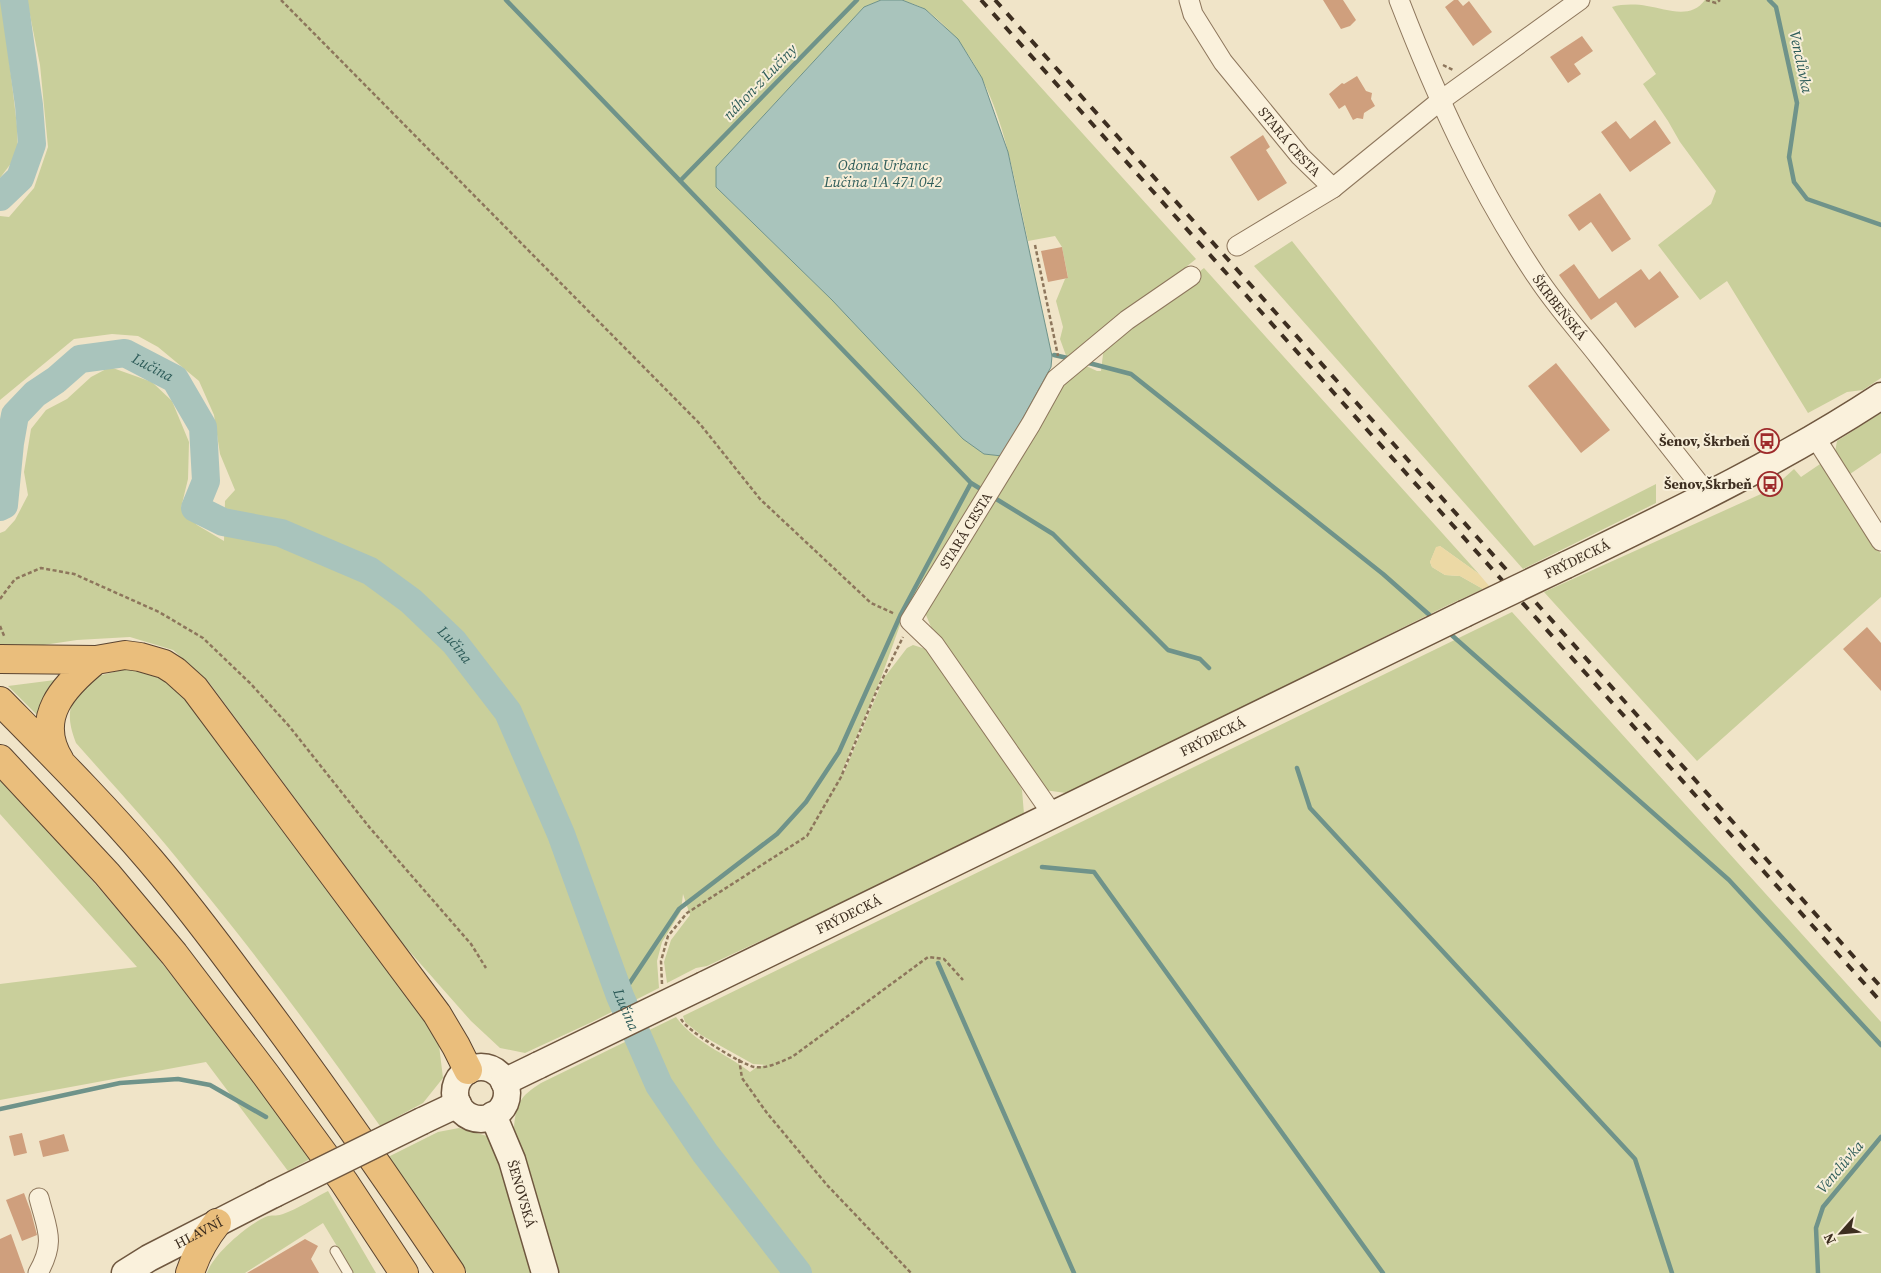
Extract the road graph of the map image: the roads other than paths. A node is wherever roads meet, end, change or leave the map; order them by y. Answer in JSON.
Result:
{"nodes":[{"id":1,"x":1189,"y":0,"type":"edge"},
{"id":2,"x":1399,"y":0,"type":"edge"},
{"id":3,"x":1580,"y":0,"type":"edge"},
{"id":4,"x":1440,"y":101,"type":"junction"},
{"id":5,"x":1333,"y":188,"type":"junction"},
{"id":6,"x":1237,"y":246,"type":"dead end"},
{"id":7,"x":1190,"y":276,"type":"dead end"},
{"id":8,"x":1881,"y":396,"type":"edge"},
{"id":9,"x":1815,"y":437,"type":"junction"},
{"id":10,"x":1708,"y":495,"type":"junction"},
{"id":11,"x":1881,"y":541,"type":"edge"},
{"id":12,"x":0,"y":659,"type":"edge"},
{"id":13,"x":96,"y":660,"type":"junction"},
{"id":14,"x":0,"y":700,"type":"edge"},
{"id":15,"x":0,"y":760,"type":"edge"},
{"id":16,"x":90,"y":793,"type":"junction"},
{"id":17,"x":1053,"y":815,"type":"junction"},
{"id":18,"x":468,"y":1070,"type":"junction"},
{"id":19,"x":504,"y":1082,"type":"junction"},
{"id":20,"x":458,"y":1104,"type":"junction"},
{"id":21,"x":492,"y":1116,"type":"junction"},
{"id":22,"x":39,"y":1198,"type":"dead end"},
{"id":23,"x":217,"y":1223,"type":"junction"},
{"id":24,"x":335,"y":1251,"type":"dead end"},
{"id":25,"x":38,"y":1273,"type":"edge"},
{"id":26,"x":125,"y":1273,"type":"edge"},
{"id":27,"x":190,"y":1273,"type":"edge"},
{"id":28,"x":348,"y":1273,"type":"edge"},
{"id":29,"x":404,"y":1273,"type":"edge"},
{"id":30,"x":451,"y":1273,"type":"edge"},
{"id":31,"x":545,"y":1273,"type":"edge"}],
"edges":[{"from":1,"to":5,"type":"street","name":"STARÁ CESTA"},
{"from":2,"to":4,"type":"street","name":"ŠKRBEŇSKÁ"},
{"from":3,"to":4,"type":"street"},
{"from":4,"to":5,"type":"street"},
{"from":4,"to":10,"type":"street","name":"ŠKRBEŇSKÁ"},
{"from":5,"to":6,"type":"street","name":"STARÁ CESTA"},
{"from":7,"to":17,"type":"street","name":"STARÁ CESTA"},
{"from":8,"to":9,"type":"main road","name":"FRÝDECKÁ"},
{"from":9,"to":10,"type":"main road","name":"FRÝDECKÁ"},
{"from":9,"to":11,"type":"street"},
{"from":10,"to":17,"type":"main road","name":"FRÝDECKÁ","bridge":true},
{"from":12,"to":13,"type":"highway"},
{"from":13,"to":16,"type":"highway"},
{"from":13,"to":18,"type":"highway"},
{"from":14,"to":16,"type":"highway"},
{"from":15,"to":29,"type":"highway"},
{"from":16,"to":30,"type":"highway"},
{"from":17,"to":19,"type":"main road","name":"FRÝDECKÁ","bridge":true},
{"from":18,"to":19,"type":"main road"},
{"from":18,"to":20,"type":"main road"},
{"from":19,"to":21,"type":"main road"},
{"from":20,"to":21,"type":"main road"},
{"from":20,"to":23,"type":"main road","name":"HLAVNÍ","bridge":true},
{"from":21,"to":31,"type":"main road","name":"ŠENOVSKÁ"},
{"from":22,"to":25,"type":"street"},
{"from":23,"to":26,"type":"main road","name":"HLAVNÍ"},
{"from":23,"to":27,"type":"highway"},
{"from":24,"to":28,"type":"lane"}]}
